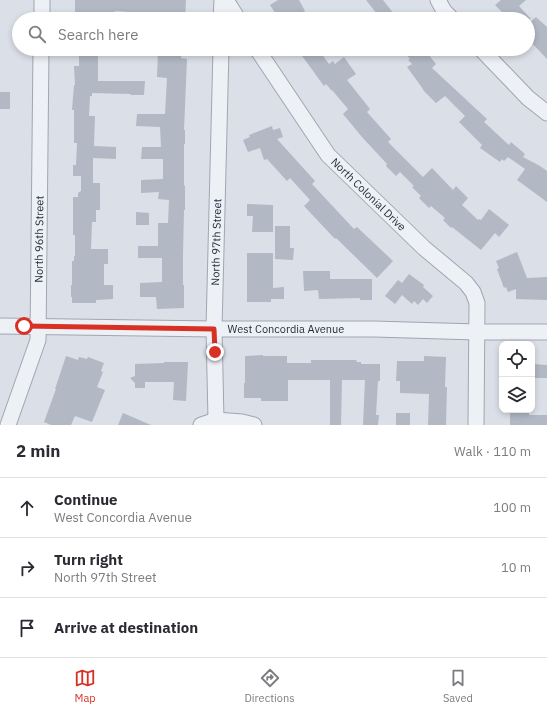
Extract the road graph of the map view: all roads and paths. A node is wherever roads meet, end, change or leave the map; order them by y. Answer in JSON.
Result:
{"nodes":[{"id":1,"x":42,"y":0,"type":"edge"},
{"id":2,"x":222,"y":0,"type":"edge"},
{"id":3,"x":226,"y":0,"type":"edge"},
{"id":4,"x":438,"y":0,"type":"edge"},
{"id":5,"x":42,"y":12,"type":"edge"},
{"id":6,"x":221,"y":12,"type":"edge"},
{"id":7,"x":234,"y":12,"type":"edge"},
{"id":8,"x":445,"y":12,"type":"edge"},
{"id":9,"x":41,"y":56,"type":"edge"},
{"id":10,"x":221,"y":56,"type":"edge"},
{"id":11,"x":262,"y":56,"type":"edge"},
{"id":12,"x":488,"y":56,"type":"edge"},
{"id":13,"x":547,"y":113,"type":"edge"},
{"id":14,"x":0,"y":326,"type":"edge"},
{"id":15,"x":38,"y":327,"type":"junction"},
{"id":16,"x":214,"y":329,"type":"junction"},
{"id":17,"x":477,"y":332,"type":"junction"},
{"id":18,"x":547,"y":332,"type":"edge"},
{"id":19,"x":216,"y":420,"type":"junction"},
{"id":20,"x":8,"y":425,"type":"edge"},
{"id":21,"x":201,"y":425,"type":"edge"},
{"id":22,"x":254,"y":425,"type":"edge"},
{"id":23,"x":476,"y":425,"type":"edge"}],
"edges":[{"from":1,"to":5,"type":"street"},
{"from":2,"to":6,"type":"street"},
{"from":3,"to":7,"type":"street"},
{"from":4,"to":8,"type":"street"},
{"from":9,"to":15,"type":"street","name":"North 96th Street"},
{"from":10,"to":16,"type":"street","name":"North 97th Street"},
{"from":11,"to":17,"type":"street","name":"North Colonial Drive"},
{"from":12,"to":13,"type":"street"},
{"from":14,"to":15,"type":"street","name":"West Concordia Avenue"},
{"from":15,"to":16,"type":"street","name":"West Concordia Avenue"},
{"from":15,"to":20,"type":"street","name":"North 96th Street"},
{"from":16,"to":17,"type":"street","name":"West Concordia Avenue"},
{"from":16,"to":19,"type":"street","name":"North 97th Street"},
{"from":17,"to":18,"type":"street","name":"West Concordia Avenue"},
{"from":17,"to":23,"type":"street","name":"North Colonial Drive"},
{"from":19,"to":21,"type":"street"},
{"from":19,"to":22,"type":"street"}]}
